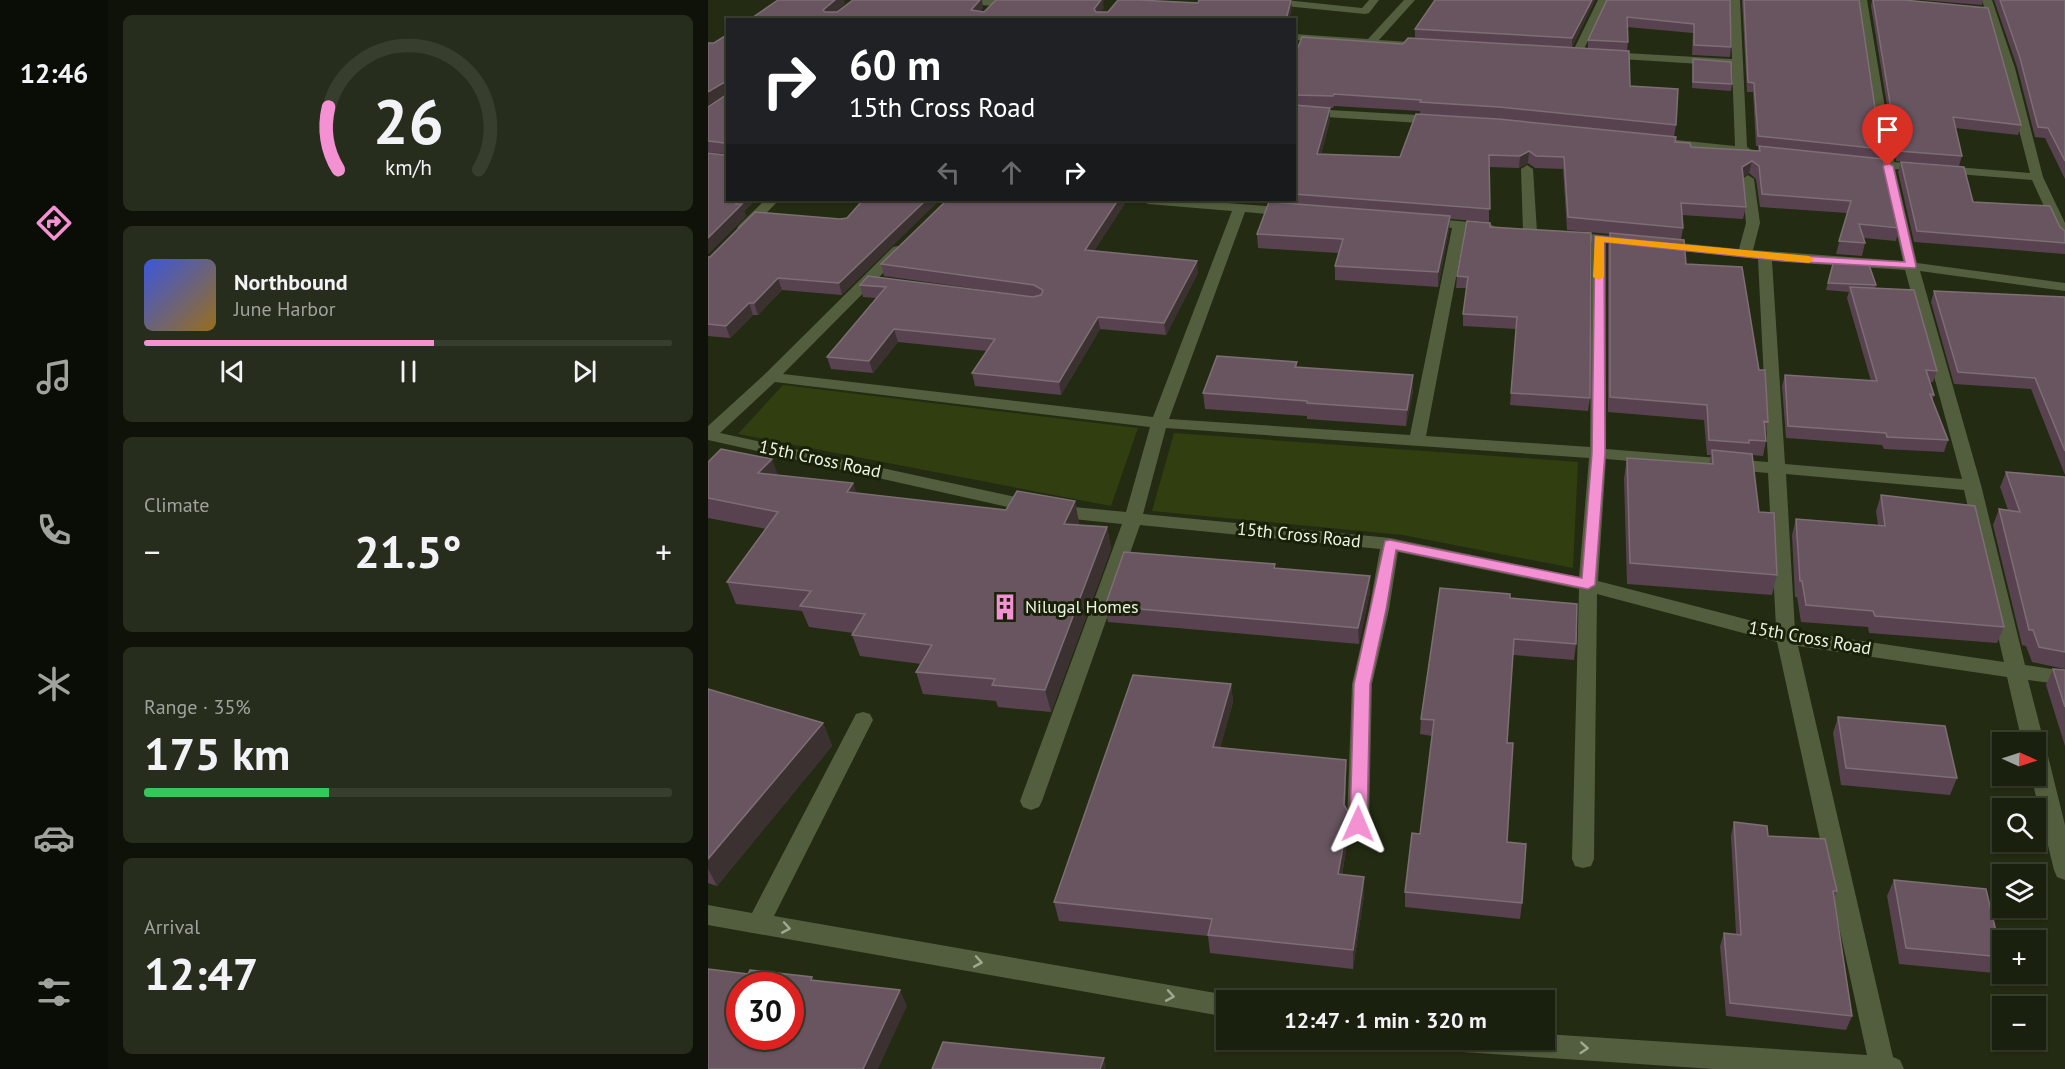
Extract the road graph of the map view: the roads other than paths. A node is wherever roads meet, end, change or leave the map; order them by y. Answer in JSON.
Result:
{"nodes":[{"id":1,"x":949,"y":0,"type":"edge"},
{"id":2,"x":1255,"y":0,"type":"edge"},
{"id":3,"x":1410,"y":0,"type":"edge"},
{"id":4,"x":1603,"y":0,"type":"edge"},
{"id":5,"x":1735,"y":0,"type":"edge"},
{"id":6,"x":1863,"y":0,"type":"edge"},
{"id":7,"x":1987,"y":0,"type":"edge"},
{"id":8,"x":1875,"y":1,"type":"edge"},
{"id":9,"x":998,"y":2,"type":"edge"},
{"id":10,"x":1383,"y":6,"type":"edge"},
{"id":11,"x":988,"y":11,"type":"edge"},
{"id":12,"x":1296,"y":37,"type":"edge"},
{"id":13,"x":1371,"y":42,"type":"junction"},
{"id":14,"x":1441,"y":47,"type":"edge"},
{"id":15,"x":1736,"y":63,"type":"junction"},
{"id":16,"x":1296,"y":111,"type":"edge"},
{"id":17,"x":1453,"y":122,"type":"edge"},
{"id":18,"x":1649,"y":141,"type":"edge"},
{"id":19,"x":1741,"y":151,"type":"junction"},
{"id":20,"x":1764,"y":153,"type":"edge"},
{"id":21,"x":1843,"y":161,"type":"edge"},
{"id":22,"x":1888,"y":166,"type":"junction"},
{"id":23,"x":1527,"y":169,"type":"edge"},
{"id":24,"x":2037,"y":177,"type":"junction"},
{"id":25,"x":1748,"y":178,"type":"edge"},
{"id":26,"x":771,"y":201,"type":"edge"},
{"id":27,"x":1160,"y":201,"type":"edge"},
{"id":28,"x":1240,"y":208,"type":"junction"},
{"id":29,"x":1309,"y":213,"type":"edge"},
{"id":30,"x":1413,"y":221,"type":"edge"},
{"id":31,"x":1459,"y":225,"type":"junction"},
{"id":32,"x":1530,"y":232,"type":"junction"},
{"id":33,"x":2065,"y":237,"type":"edge"},
{"id":34,"x":1599,"y":239,"type":"junction"},
{"id":35,"x":732,"y":240,"type":"edge"},
{"id":36,"x":908,"y":240,"type":"edge"},
{"id":37,"x":1755,"y":254,"type":"junction"},
{"id":38,"x":1911,"y":266,"type":"junction"},
{"id":39,"x":867,"y":281,"type":"junction"},
{"id":40,"x":889,"y":284,"type":"edge"},
{"id":41,"x":2065,"y":287,"type":"edge"},
{"id":42,"x":771,"y":377,"type":"junction"},
{"id":43,"x":1159,"y":423,"type":"junction"},
{"id":44,"x":708,"y":435,"type":"edge"},
{"id":45,"x":1417,"y":441,"type":"junction"},
{"id":46,"x":1598,"y":453,"type":"junction"},
{"id":47,"x":1778,"y":468,"type":"junction"},
{"id":48,"x":1972,"y":485,"type":"junction"},
{"id":49,"x":1133,"y":519,"type":"junction"},
{"id":50,"x":1390,"y":544,"type":"junction"},
{"id":51,"x":1588,"y":585,"type":"junction"},
{"id":52,"x":1786,"y":637,"type":"junction"},
{"id":53,"x":2015,"y":670,"type":"junction"},
{"id":54,"x":2065,"y":678,"type":"edge"},
{"id":55,"x":863,"y":720,"type":"dead end"},
{"id":56,"x":2030,"y":732,"type":"edge"},
{"id":57,"x":2044,"y":786,"type":"edge"},
{"id":58,"x":1031,"y":801,"type":"dead end"},
{"id":59,"x":1358,"y":824,"type":"dead end"},
{"id":60,"x":1583,"y":859,"type":"dead end"},
{"id":61,"x":2065,"y":870,"type":"edge"},
{"id":62,"x":708,"y":915,"type":"edge"},
{"id":63,"x":759,"y":923,"type":"junction"},
{"id":64,"x":1216,"y":1004,"type":"edge"},
{"id":65,"x":1555,"y":1046,"type":"edge"},
{"id":66,"x":1886,"y":1068,"type":"edge"}],
"edges":[{"from":1,"to":9,"type":"street"},
{"from":2,"to":10,"type":"street"},
{"from":3,"to":10,"type":"street"},
{"from":4,"to":15,"type":"street"},
{"from":5,"to":15,"type":"street"},
{"from":6,"to":8,"type":"street"},
{"from":6,"to":22,"type":"street"},
{"from":7,"to":24,"type":"street"},
{"from":9,"to":11,"type":"street"},
{"from":10,"to":13,"type":"street"},
{"from":12,"to":13,"type":"street"},
{"from":13,"to":14,"type":"street"},
{"from":15,"to":19,"type":"street"},
{"from":16,"to":17,"type":"street"},
{"from":18,"to":19,"type":"street"},
{"from":19,"to":20,"type":"street"},
{"from":21,"to":22,"type":"street"},
{"from":22,"to":24,"type":"street"},
{"from":22,"to":38,"type":"street"},
{"from":23,"to":32,"type":"street"},
{"from":24,"to":33,"type":"street"},
{"from":25,"to":37,"type":"street"},
{"from":26,"to":35,"type":"street"},
{"from":27,"to":28,"type":"street"},
{"from":28,"to":29,"type":"street"},
{"from":28,"to":43,"type":"street"},
{"from":30,"to":31,"type":"street"},
{"from":31,"to":32,"type":"street"},
{"from":31,"to":45,"type":"street"},
{"from":32,"to":34,"type":"street"},
{"from":34,"to":37,"type":"street"},
{"from":34,"to":46,"type":"street"},
{"from":36,"to":39,"type":"street"},
{"from":37,"to":38,"type":"street"},
{"from":37,"to":47,"type":"street"},
{"from":38,"to":41,"type":"street"},
{"from":38,"to":48,"type":"street"},
{"from":39,"to":40,"type":"street"},
{"from":39,"to":42,"type":"street"},
{"from":42,"to":43,"type":"street"},
{"from":42,"to":44,"type":"street"},
{"from":43,"to":45,"type":"street"},
{"from":43,"to":49,"type":"street"},
{"from":44,"to":49,"type":"street","name":"15th Cross Road"},
{"from":45,"to":46,"type":"street"},
{"from":46,"to":47,"type":"street"},
{"from":46,"to":51,"type":"street"},
{"from":47,"to":48,"type":"street"},
{"from":47,"to":52,"type":"street"},
{"from":48,"to":53,"type":"street"},
{"from":49,"to":50,"type":"street","name":"15th Cross Road"},
{"from":49,"to":58,"type":"street"},
{"from":50,"to":51,"type":"street","name":"15th Cross Road"},
{"from":50,"to":59,"type":"street"},
{"from":51,"to":52,"type":"street","name":"15th Cross Road"},
{"from":51,"to":60,"type":"street"},
{"from":52,"to":53,"type":"street","name":"15th Cross Road"},
{"from":52,"to":66,"type":"street"},
{"from":53,"to":54,"type":"street","name":"15th Cross Road"},
{"from":53,"to":56,"type":"street"},
{"from":55,"to":63,"type":"street"},
{"from":57,"to":61,"type":"street"},
{"from":62,"to":63,"type":"street"},
{"from":63,"to":64,"type":"street","one_way":true},
{"from":65,"to":66,"type":"street","one_way":true}]}
